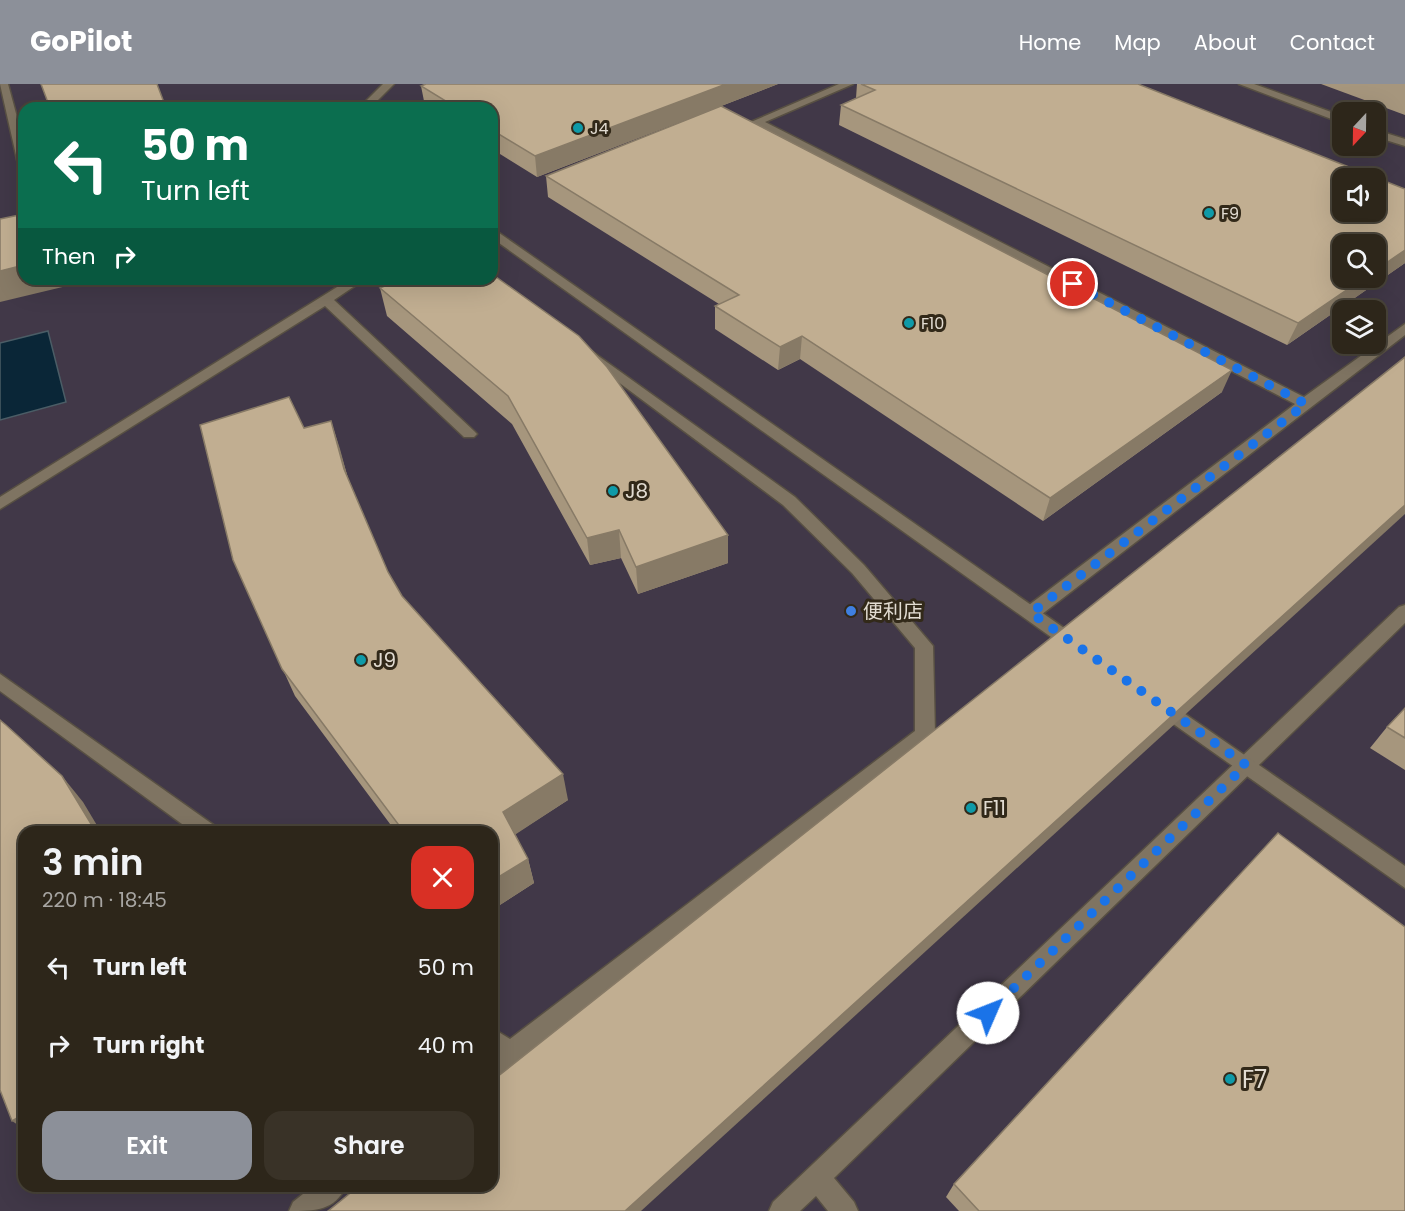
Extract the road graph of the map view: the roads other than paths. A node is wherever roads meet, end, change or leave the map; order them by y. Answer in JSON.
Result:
{"nodes":[{"id":1,"x":3,"y":84,"type":"edge"},
{"id":2,"x":389,"y":84,"type":"edge"},
{"id":3,"x":848,"y":84,"type":"edge"},
{"id":4,"x":1244,"y":84,"type":"edge"},
{"id":5,"x":370,"y":102,"type":"edge"},
{"id":6,"x":1332,"y":116,"type":"edge"},
{"id":7,"x":1386,"y":136,"type":"edge"},
{"id":8,"x":18,"y":141,"type":"edge"},
{"id":9,"x":1405,"y":143,"type":"edge"},
{"id":10,"x":498,"y":236,"type":"edge"},
{"id":11,"x":350,"y":285,"type":"edge"},
{"id":12,"x":326,"y":300,"type":"junction"},
{"id":13,"x":1405,"y":328,"type":"edge"},
{"id":14,"x":566,"y":337,"type":"edge"},
{"id":15,"x":1306,"y":404,"type":"junction"},
{"id":16,"x":469,"y":434,"type":"dead end"},
{"id":17,"x":0,"y":504,"type":"edge"},
{"id":18,"x":1405,"y":612,"type":"edge"},
{"id":19,"x":1031,"y":613,"type":"junction"},
{"id":20,"x":1089,"y":654,"type":"edge"},
{"id":21,"x":0,"y":681,"type":"edge"},
{"id":22,"x":1148,"y":696,"type":"edge"},
{"id":23,"x":1246,"y":765,"type":"junction"},
{"id":24,"x":200,"y":826,"type":"edge"},
{"id":25,"x":1405,"y":878,"type":"edge"},
{"id":26,"x":498,"y":1053,"type":"edge"},
{"id":27,"x":816,"y":1178,"type":"junction"},
{"id":28,"x":326,"y":1192,"type":"edge"},
{"id":29,"x":302,"y":1211,"type":"edge"},
{"id":30,"x":782,"y":1211,"type":"edge"},
{"id":31,"x":845,"y":1211,"type":"edge"}],
"edges":[{"from":1,"to":8,"type":"street"},
{"from":2,"to":5,"type":"street"},
{"from":3,"to":15,"type":"street"},
{"from":4,"to":6,"type":"street"},
{"from":7,"to":9,"type":"street"},
{"from":10,"to":19,"type":"street"},
{"from":11,"to":12,"type":"street"},
{"from":12,"to":16,"type":"street"},
{"from":12,"to":17,"type":"street"},
{"from":13,"to":15,"type":"street"},
{"from":14,"to":26,"type":"street"},
{"from":15,"to":19,"type":"street"},
{"from":18,"to":23,"type":"street"},
{"from":19,"to":20,"type":"street"},
{"from":21,"to":24,"type":"street"},
{"from":22,"to":23,"type":"street"},
{"from":23,"to":25,"type":"street"},
{"from":23,"to":27,"type":"street"},
{"from":27,"to":30,"type":"street"},
{"from":27,"to":31,"type":"street"},
{"from":28,"to":29,"type":"street"}]}
